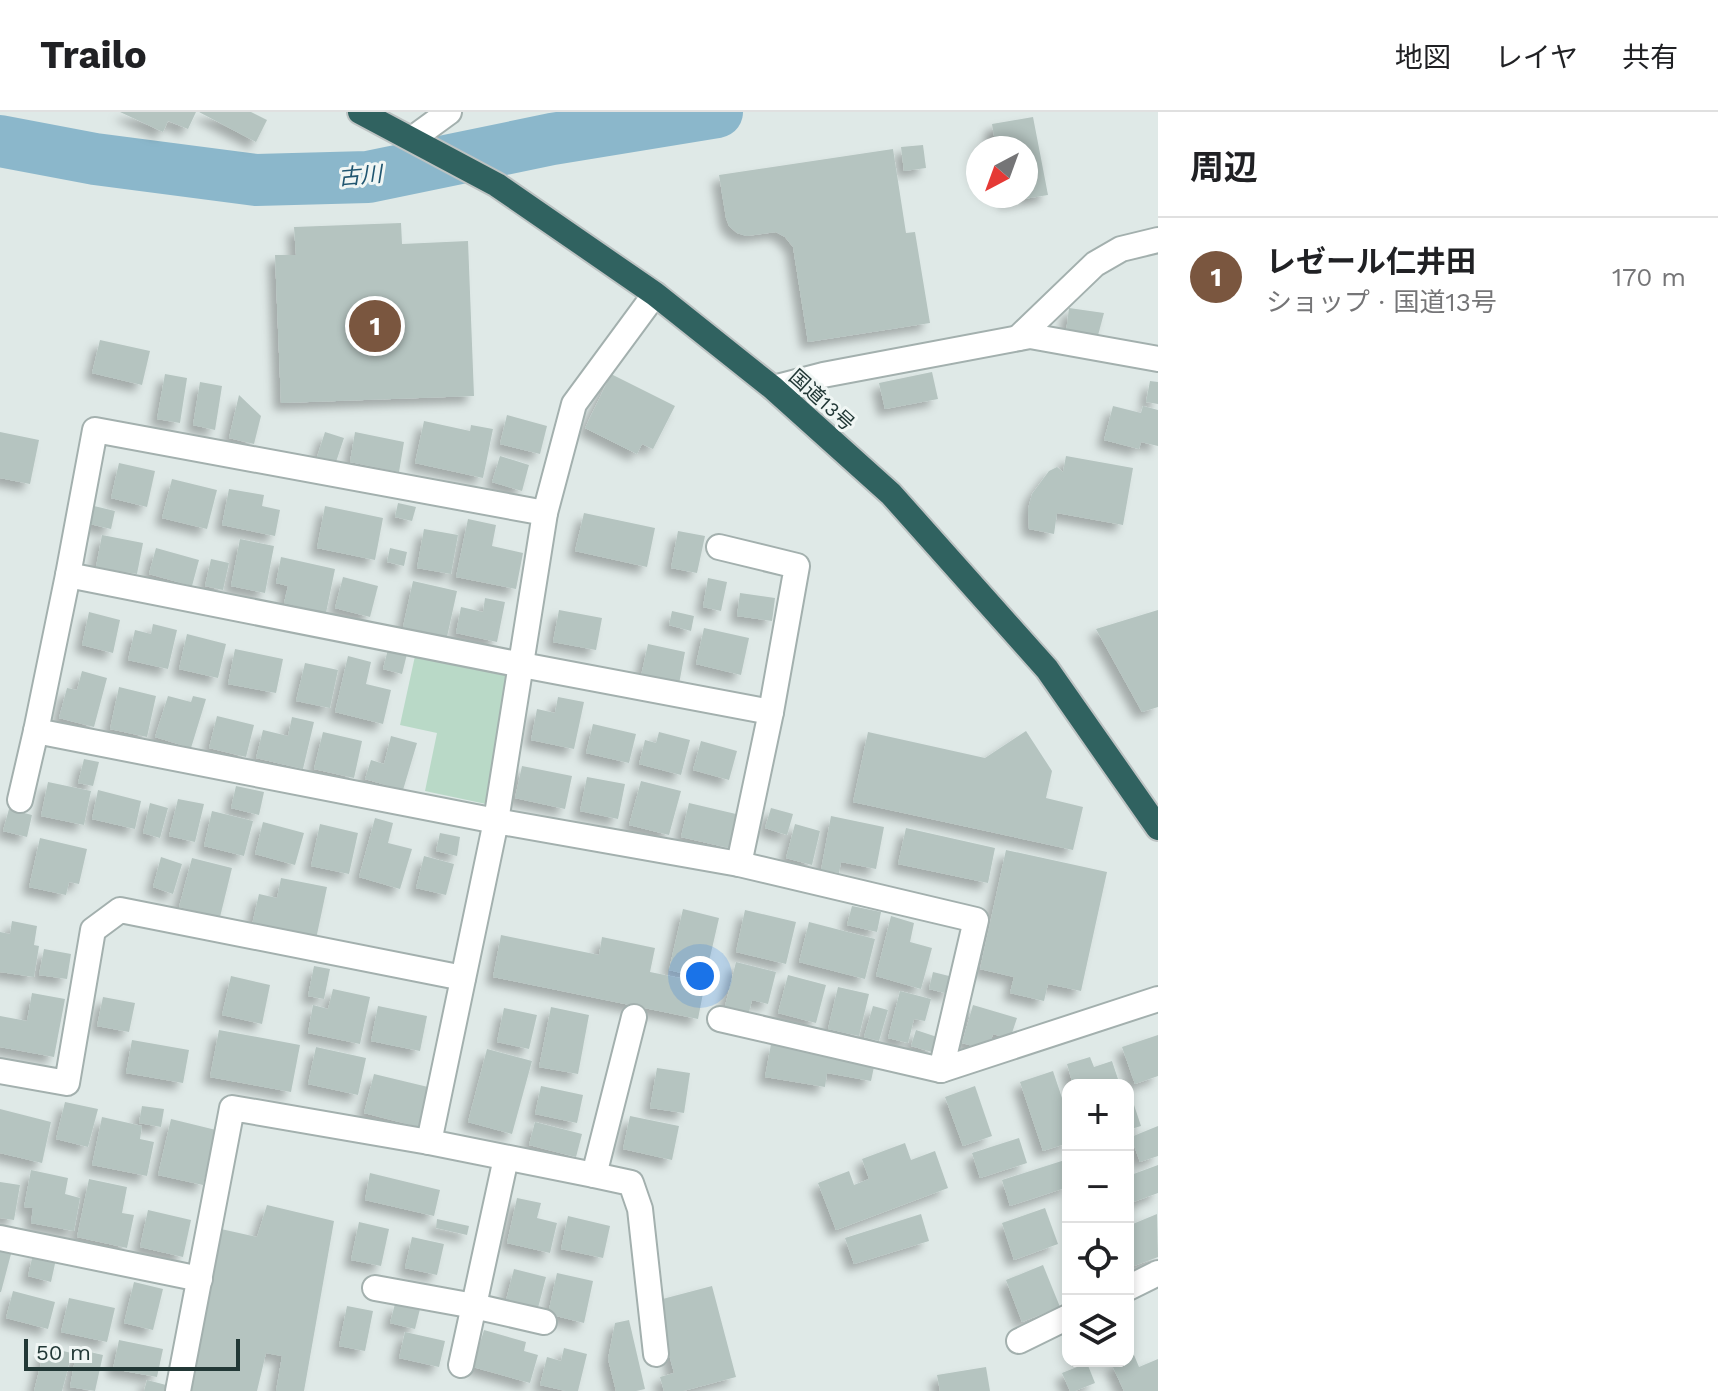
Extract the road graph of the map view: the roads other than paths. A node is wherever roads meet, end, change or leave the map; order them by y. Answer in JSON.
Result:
{"nodes":[{"id":1,"x":360,"y":112,"type":"edge"},
{"id":2,"x":449,"y":112,"type":"edge"},
{"id":3,"x":416,"y":140,"type":"junction"},
{"id":4,"x":1158,"y":240,"type":"edge"},
{"id":5,"x":655,"y":294,"type":"junction"},
{"id":6,"x":1018,"y":338,"type":"junction"},
{"id":7,"x":1158,"y":359,"type":"edge"},
{"id":8,"x":773,"y":388,"type":"junction"},
{"id":9,"x":545,"y":513,"type":"junction"},
{"id":10,"x":719,"y":547,"type":"dead end"},
{"id":11,"x":68,"y":575,"type":"junction"},
{"id":12,"x":522,"y":665,"type":"junction"},
{"id":13,"x":771,"y":712,"type":"junction"},
{"id":14,"x":36,"y":731,"type":"junction"},
{"id":15,"x":20,"y":800,"type":"dead end"},
{"id":16,"x":496,"y":821,"type":"junction"},
{"id":17,"x":1158,"y":828,"type":"edge"},
{"id":18,"x":739,"y":864,"type":"junction"},
{"id":19,"x":463,"y":978,"type":"junction"},
{"id":20,"x":1158,"y":999,"type":"edge"},
{"id":21,"x":634,"y":1017,"type":"dead end"},
{"id":22,"x":720,"y":1019,"type":"dead end"},
{"id":23,"x":941,"y":1070,"type":"junction"},
{"id":24,"x":0,"y":1071,"type":"edge"},
{"id":25,"x":429,"y":1142,"type":"junction"},
{"id":26,"x":506,"y":1158,"type":"junction"},
{"id":27,"x":594,"y":1175,"type":"junction"},
{"id":28,"x":0,"y":1238,"type":"edge"},
{"id":29,"x":1158,"y":1273,"type":"edge"},
{"id":30,"x":200,"y":1279,"type":"junction"},
{"id":31,"x":1134,"y":1285,"type":"edge"},
{"id":32,"x":375,"y":1288,"type":"dead end"},
{"id":33,"x":474,"y":1306,"type":"junction"},
{"id":34,"x":1062,"y":1320,"type":"edge"},
{"id":35,"x":544,"y":1322,"type":"dead end"},
{"id":36,"x":1019,"y":1341,"type":"dead end"},
{"id":37,"x":656,"y":1354,"type":"dead end"},
{"id":38,"x":461,"y":1365,"type":"dead end"},
{"id":39,"x":178,"y":1391,"type":"edge"}],
"edges":[{"from":1,"to":3,"type":"highway","name":"国道13号"},
{"from":2,"to":3,"type":"street"},
{"from":3,"to":5,"type":"highway","name":"国道13号"},
{"from":4,"to":6,"type":"street"},
{"from":5,"to":8,"type":"highway","name":"国道13号"},
{"from":5,"to":9,"type":"street"},
{"from":6,"to":7,"type":"street"},
{"from":6,"to":8,"type":"street"},
{"from":8,"to":17,"type":"highway","name":"国道13号"},
{"from":9,"to":11,"type":"street"},
{"from":9,"to":12,"type":"street"},
{"from":10,"to":13,"type":"street"},
{"from":11,"to":12,"type":"street"},
{"from":11,"to":14,"type":"street"},
{"from":12,"to":13,"type":"street"},
{"from":12,"to":16,"type":"street"},
{"from":13,"to":18,"type":"street"},
{"from":14,"to":15,"type":"street"},
{"from":14,"to":16,"type":"street"},
{"from":16,"to":18,"type":"street"},
{"from":16,"to":19,"type":"street"},
{"from":18,"to":23,"type":"street"},
{"from":19,"to":24,"type":"street"},
{"from":19,"to":25,"type":"street"},
{"from":20,"to":23,"type":"street"},
{"from":21,"to":27,"type":"street"},
{"from":22,"to":23,"type":"street"},
{"from":25,"to":26,"type":"street"},
{"from":25,"to":30,"type":"street"},
{"from":26,"to":27,"type":"street"},
{"from":26,"to":33,"type":"street"},
{"from":27,"to":37,"type":"street"},
{"from":28,"to":30,"type":"street"},
{"from":29,"to":31,"type":"street"},
{"from":30,"to":39,"type":"street"},
{"from":32,"to":33,"type":"street"},
{"from":33,"to":35,"type":"street"},
{"from":33,"to":38,"type":"street"},
{"from":34,"to":36,"type":"street"}]}
